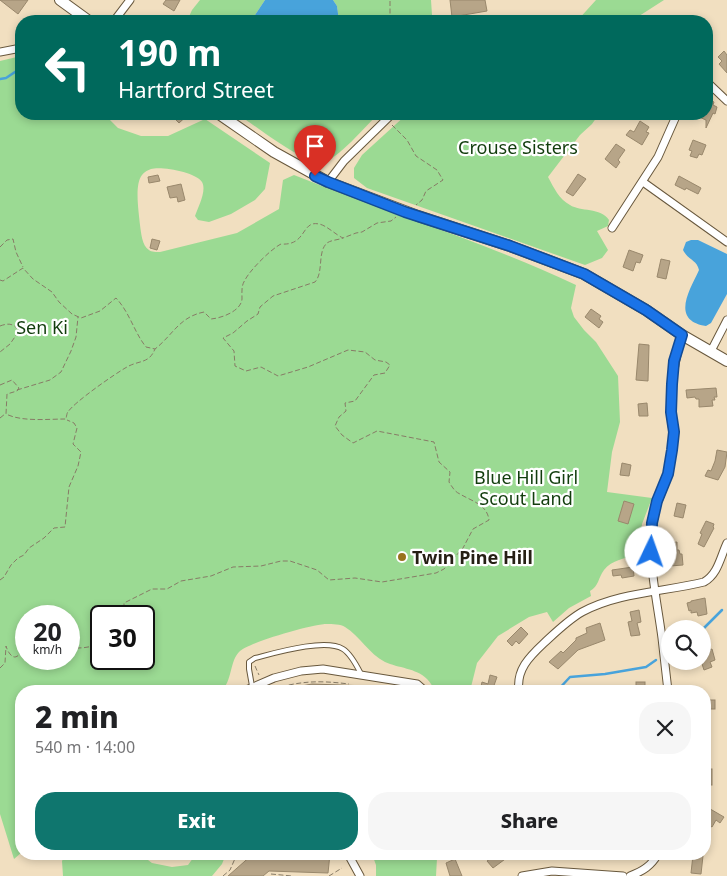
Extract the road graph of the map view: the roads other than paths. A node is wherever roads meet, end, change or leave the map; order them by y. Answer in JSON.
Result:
{"nodes":[{"id":1,"x":60,"y":0,"type":"edge"},
{"id":2,"x":130,"y":0,"type":"edge"},
{"id":3,"x":81,"y":15,"type":"edge"},
{"id":4,"x":119,"y":15,"type":"edge"},
{"id":5,"x":15,"y":49,"type":"edge"},
{"id":6,"x":0,"y":52,"type":"edge"},
{"id":7,"x":713,"y":88,"type":"edge"},
{"id":8,"x":727,"y":101,"type":"edge"},
{"id":9,"x":228,"y":120,"type":"edge"},
{"id":10,"x":387,"y":120,"type":"edge"},
{"id":11,"x":675,"y":120,"type":"edge"},
{"id":12,"x":231,"y":122,"type":"joint"},
{"id":13,"x":328,"y":182,"type":"junction"},
{"id":14,"x":643,"y":182,"type":"junction"},
{"id":15,"x":612,"y":228,"type":"dead end"},
{"id":16,"x":727,"y":242,"type":"edge"},
{"id":17,"x":727,"y":320,"type":"edge"},
{"id":18,"x":682,"y":335,"type":"junction"},
{"id":19,"x":711,"y":351,"type":"junction"},
{"id":20,"x":727,"y":361,"type":"edge"},
{"id":21,"x":727,"y":543,"type":"edge"},
{"id":22,"x":654,"y":591,"type":"junction"},
{"id":23,"x":362,"y":676,"type":"junction"},
{"id":24,"x":252,"y":685,"type":"edge"},
{"id":25,"x":255,"y":685,"type":"edge"},
{"id":26,"x":417,"y":685,"type":"edge"},
{"id":27,"x":518,"y":685,"type":"edge"},
{"id":28,"x":667,"y":685,"type":"edge"},
{"id":29,"x":351,"y":860,"type":"edge"},
{"id":30,"x":655,"y":860,"type":"edge"},
{"id":31,"x":360,"y":876,"type":"edge"},
{"id":32,"x":522,"y":876,"type":"edge"},
{"id":33,"x":623,"y":876,"type":"edge"},
{"id":34,"x":630,"y":876,"type":"edge"}],
"edges":[{"from":1,"to":3,"type":"street"},
{"from":2,"to":4,"type":"street"},
{"from":5,"to":6,"type":"street"},
{"from":7,"to":8,"type":"street"},
{"from":9,"to":12,"type":"street"},
{"from":10,"to":13,"type":"street"},
{"from":11,"to":14,"type":"street"},
{"from":12,"to":13,"type":"street"},
{"from":13,"to":18,"type":"street"},
{"from":14,"to":15,"type":"street"},
{"from":14,"to":16,"type":"street"},
{"from":17,"to":19,"type":"street"},
{"from":18,"to":19,"type":"street"},
{"from":18,"to":22,"type":"street"},
{"from":19,"to":20,"type":"street"},
{"from":21,"to":22,"type":"street"},
{"from":22,"to":27,"type":"street"},
{"from":22,"to":28,"type":"street"},
{"from":23,"to":24,"type":"lane"},
{"from":23,"to":25,"type":"street"},
{"from":23,"to":26,"type":"street"},
{"from":29,"to":31,"type":"street"},
{"from":30,"to":34,"type":"street"},
{"from":32,"to":33,"type":"street"}]}
